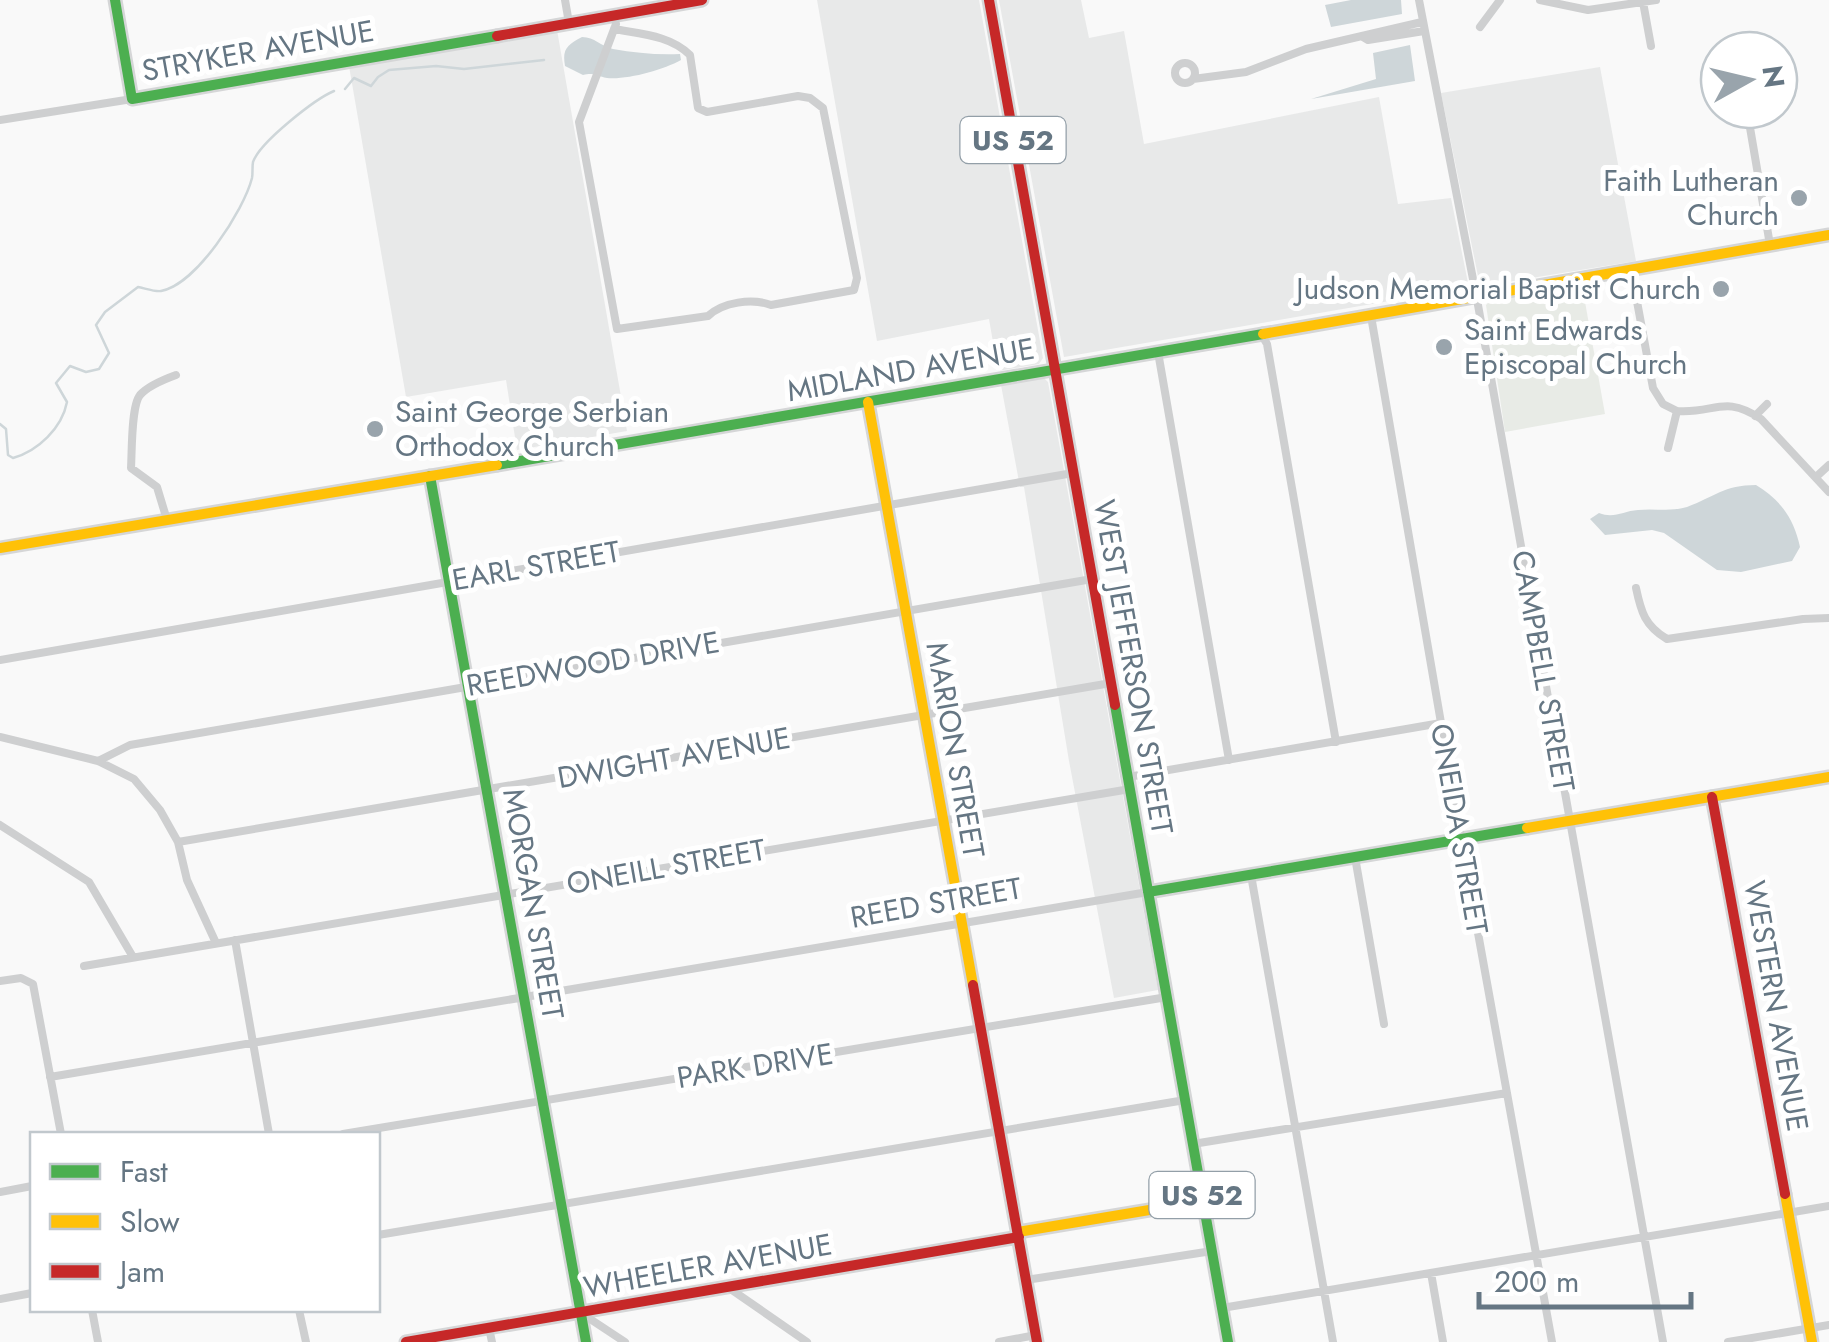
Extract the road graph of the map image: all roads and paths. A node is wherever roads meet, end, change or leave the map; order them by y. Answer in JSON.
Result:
{"nodes":[{"id":1,"x":115,"y":0,"type":"edge"},
{"id":2,"x":564,"y":0,"type":"edge"},
{"id":3,"x":702,"y":0,"type":"edge"},
{"id":4,"x":989,"y":0,"type":"edge"},
{"id":5,"x":1418,"y":0,"type":"edge"},
{"id":6,"x":1500,"y":0,"type":"edge"},
{"id":7,"x":1540,"y":0,"type":"edge"},
{"id":8,"x":1656,"y":0,"type":"edge"},
{"id":9,"x":1643,"y":2,"type":"junction"},
{"id":10,"x":614,"y":15,"type":"junction"},
{"id":11,"x":568,"y":23,"type":"junction"},
{"id":12,"x":1423,"y":27,"type":"junction"},
{"id":13,"x":1480,"y":27,"type":"dead end"},
{"id":14,"x":614,"y":29,"type":"junction"},
{"id":15,"x":1652,"y":46,"type":"dead end"},
{"id":16,"x":1193,"y":79,"type":"dead end"},
{"id":17,"x":132,"y":98,"type":"junction"},
{"id":18,"x":0,"y":120,"type":"edge"},
{"id":19,"x":1750,"y":130,"type":"edge"},
{"id":20,"x":1829,"y":235,"type":"edge"},
{"id":21,"x":1770,"y":246,"type":"junction"},
{"id":22,"x":1632,"y":270,"type":"junction"},
{"id":23,"x":1476,"y":296,"type":"junction"},
{"id":24,"x":1371,"y":316,"type":"junction"},
{"id":25,"x":1261,"y":334,"type":"junction"},
{"id":26,"x":1158,"y":352,"type":"junction"},
{"id":27,"x":1054,"y":371,"type":"junction"},
{"id":28,"x":176,"y":375,"type":"dead end"},
{"id":29,"x":868,"y":402,"type":"junction"},
{"id":30,"x":1767,"y":404,"type":"dead end"},
{"id":31,"x":1678,"y":411,"type":"junction"},
{"id":32,"x":1755,"y":416,"type":"junction"},
{"id":33,"x":1668,"y":448,"type":"dead end"},
{"id":34,"x":1829,"y":465,"type":"edge"},
{"id":35,"x":1073,"y":473,"type":"junction"},
{"id":36,"x":430,"y":476,"type":"junction"},
{"id":37,"x":1816,"y":477,"type":"junction"},
{"id":38,"x":1829,"y":492,"type":"edge"},
{"id":39,"x":886,"y":506,"type":"junction"},
{"id":40,"x":167,"y":520,"type":"junction"},
{"id":41,"x":0,"y":548,"type":"edge"},
{"id":42,"x":1092,"y":580,"type":"junction"},
{"id":43,"x":449,"y":582,"type":"junction"},
{"id":44,"x":1636,"y":588,"type":"dead end"},
{"id":45,"x":904,"y":610,"type":"junction"},
{"id":46,"x":1829,"y":618,"type":"edge"},
{"id":47,"x":0,"y":660,"type":"edge"},
{"id":48,"x":1111,"y":684,"type":"junction"},
{"id":49,"x":468,"y":685,"type":"junction"},
{"id":50,"x":923,"y":716,"type":"junction"},
{"id":51,"x":1441,"y":724,"type":"junction"},
{"id":52,"x":0,"y":737,"type":"edge"},
{"id":53,"x":1336,"y":742,"type":"junction"},
{"id":54,"x":1229,"y":760,"type":"junction"},
{"id":55,"x":98,"y":762,"type":"junction"},
{"id":56,"x":1829,"y":777,"type":"edge"},
{"id":57,"x":1128,"y":783,"type":"junction"},
{"id":58,"x":487,"y":790,"type":"junction"},
{"id":59,"x":1712,"y":796,"type":"junction"},
{"id":60,"x":941,"y":820,"type":"junction"},
{"id":61,"x":1570,"y":821,"type":"junction"},
{"id":62,"x":0,"y":825,"type":"edge"},
{"id":63,"x":1460,"y":839,"type":"junction"},
{"id":64,"x":178,"y":842,"type":"junction"},
{"id":65,"x":1355,"y":857,"type":"junction"},
{"id":66,"x":1251,"y":875,"type":"junction"},
{"id":67,"x":1148,"y":892,"type":"junction"},
{"id":68,"x":506,"y":894,"type":"junction"},
{"id":69,"x":962,"y":922,"type":"junction"},
{"id":70,"x":235,"y":940,"type":"junction"},
{"id":71,"x":216,"y":943,"type":"junction"},
{"id":72,"x":133,"y":957,"type":"junction"},
{"id":73,"x":84,"y":966,"type":"dead end"},
{"id":74,"x":0,"y":981,"type":"edge"},
{"id":75,"x":1166,"y":997,"type":"junction"},
{"id":76,"x":524,"y":998,"type":"junction"},
{"id":77,"x":1384,"y":1024,"type":"dead end"},
{"id":78,"x":982,"y":1026,"type":"junction"},
{"id":79,"x":253,"y":1043,"type":"junction"},
{"id":80,"x":50,"y":1077,"type":"junction"},
{"id":81,"x":1507,"y":1093,"type":"junction"},
{"id":82,"x":1185,"y":1100,"type":"junction"},
{"id":83,"x":543,"y":1101,"type":"junction"},
{"id":84,"x":1294,"y":1128,"type":"junction"},
{"id":85,"x":1000,"y":1130,"type":"junction"},
{"id":86,"x":61,"y":1132,"type":"edge"},
{"id":87,"x":268,"y":1132,"type":"edge"},
{"id":88,"x":355,"y":1132,"type":"edge"},
{"id":89,"x":1193,"y":1144,"type":"junction"},
{"id":90,"x":30,"y":1186,"type":"edge"},
{"id":91,"x":0,"y":1192,"type":"edge"},
{"id":92,"x":1203,"y":1200,"type":"junction"},
{"id":93,"x":562,"y":1204,"type":"junction"},
{"id":94,"x":1829,"y":1206,"type":"edge"},
{"id":95,"x":1789,"y":1213,"type":"junction"},
{"id":96,"x":380,"y":1235,"type":"edge"},
{"id":97,"x":1018,"y":1235,"type":"junction"},
{"id":98,"x":1644,"y":1237,"type":"junction"},
{"id":99,"x":1212,"y":1251,"type":"junction"},
{"id":100,"x":1536,"y":1256,"type":"junction"},
{"id":101,"x":1431,"y":1273,"type":"junction"},
{"id":102,"x":1026,"y":1280,"type":"junction"},
{"id":103,"x":728,"y":1288,"type":"junction"},
{"id":104,"x":1324,"y":1291,"type":"junction"},
{"id":105,"x":30,"y":1293,"type":"edge"},
{"id":106,"x":0,"y":1299,"type":"edge"},
{"id":107,"x":1222,"y":1308,"type":"junction"},
{"id":108,"x":92,"y":1312,"type":"edge"},
{"id":109,"x":300,"y":1312,"type":"edge"},
{"id":110,"x":581,"y":1312,"type":"junction"},
{"id":111,"x":1829,"y":1325,"type":"edge"},
{"id":112,"x":489,"y":1328,"type":"junction"},
{"id":113,"x":1810,"y":1328,"type":"junction"},
{"id":114,"x":1037,"y":1339,"type":"edge"},
{"id":115,"x":1228,"y":1341,"type":"edge"},
{"id":116,"x":98,"y":1342,"type":"edge"},
{"id":117,"x":306,"y":1342,"type":"edge"},
{"id":118,"x":406,"y":1342,"type":"edge"},
{"id":119,"x":492,"y":1342,"type":"edge"},
{"id":120,"x":586,"y":1342,"type":"edge"},
{"id":121,"x":625,"y":1342,"type":"edge"},
{"id":122,"x":807,"y":1342,"type":"edge"},
{"id":123,"x":999,"y":1342,"type":"edge"},
{"id":124,"x":1213,"y":1342,"type":"edge"},
{"id":125,"x":1333,"y":1342,"type":"edge"},
{"id":126,"x":1443,"y":1342,"type":"edge"},
{"id":127,"x":1552,"y":1342,"type":"edge"},
{"id":128,"x":1663,"y":1342,"type":"edge"},
{"id":129,"x":1728,"y":1342,"type":"edge"},
{"id":130,"x":1812,"y":1342,"type":"edge"}],
"edges":[{"from":1,"to":17,"type":"street"},
{"from":2,"to":11,"type":"street"},
{"from":3,"to":10,"type":"street","name":"STRYKER AVENUE"},
{"from":4,"to":27,"type":"street","name":"WEST JEFFERSON STREET","number":"US 52"},
{"from":5,"to":12,"type":"street","name":"CAMPBELL STREET"},
{"from":6,"to":13,"type":"street"},
{"from":7,"to":9,"type":"street"},
{"from":8,"to":9,"type":"street"},
{"from":9,"to":15,"type":"street"},
{"from":10,"to":11,"type":"street","name":"STRYKER AVENUE"},
{"from":10,"to":14,"type":"street"},
{"from":11,"to":17,"type":"street","name":"STRYKER AVENUE"},
{"from":12,"to":16,"type":"street"},
{"from":12,"to":23,"type":"street","name":"CAMPBELL STREET"},
{"from":14,"to":14,"type":"street"},
{"from":17,"to":18,"type":"street","name":"STRYKER AVENUE"},
{"from":19,"to":21,"type":"street"},
{"from":20,"to":21,"type":"street","name":"MIDLAND AVENUE"},
{"from":21,"to":22,"type":"street","name":"MIDLAND AVENUE"},
{"from":22,"to":23,"type":"street","name":"MIDLAND AVENUE"},
{"from":22,"to":31,"type":"street"},
{"from":23,"to":24,"type":"street","name":"MIDLAND AVENUE"},
{"from":23,"to":61,"type":"street","name":"CAMPBELL STREET"},
{"from":24,"to":25,"type":"street","name":"MIDLAND AVENUE"},
{"from":24,"to":51,"type":"street","name":"ONEIDA STREET"},
{"from":25,"to":26,"type":"street","name":"MIDLAND AVENUE"},
{"from":25,"to":53,"type":"street"},
{"from":26,"to":27,"type":"street","name":"MIDLAND AVENUE"},
{"from":26,"to":54,"type":"street"},
{"from":27,"to":29,"type":"street","name":"MIDLAND AVENUE"},
{"from":27,"to":35,"type":"street","name":"WEST JEFFERSON STREET","number":"US 52"},
{"from":28,"to":40,"type":"street"},
{"from":29,"to":36,"type":"street","name":"MIDLAND AVENUE"},
{"from":29,"to":39,"type":"street","name":"MARION STREET"},
{"from":30,"to":32,"type":"street"},
{"from":31,"to":32,"type":"street"},
{"from":31,"to":33,"type":"street"},
{"from":32,"to":37,"type":"street"},
{"from":34,"to":37,"type":"street"},
{"from":35,"to":39,"type":"street","name":"EARL STREET"},
{"from":35,"to":42,"type":"street","name":"WEST JEFFERSON STREET","number":"US 52"},
{"from":36,"to":40,"type":"street","name":"MIDLAND AVENUE"},
{"from":36,"to":43,"type":"street","name":"MORGAN STREET"},
{"from":37,"to":38,"type":"street"},
{"from":39,"to":43,"type":"street","name":"EARL STREET"},
{"from":39,"to":45,"type":"street","name":"MARION STREET"},
{"from":40,"to":41,"type":"street","name":"MIDLAND AVENUE"},
{"from":42,"to":45,"type":"street","name":"REEDWOOD DRIVE"},
{"from":42,"to":48,"type":"street","name":"WEST JEFFERSON STREET","number":"US 52"},
{"from":43,"to":47,"type":"street","name":"EARL STREET"},
{"from":43,"to":49,"type":"street","name":"MORGAN STREET"},
{"from":44,"to":46,"type":"street"},
{"from":45,"to":49,"type":"street","name":"REEDWOOD DRIVE"},
{"from":45,"to":50,"type":"street","name":"MARION STREET"},
{"from":48,"to":50,"type":"street","name":"DWIGHT AVENUE"},
{"from":48,"to":57,"type":"street","name":"WEST JEFFERSON STREET","number":"US 52"},
{"from":49,"to":55,"type":"street","name":"REEDWOOD DRIVE"},
{"from":49,"to":58,"type":"street","name":"MORGAN STREET"},
{"from":50,"to":58,"type":"street","name":"DWIGHT AVENUE"},
{"from":50,"to":60,"type":"street","name":"MARION STREET"},
{"from":51,"to":53,"type":"street","name":"ONEILL STREET"},
{"from":51,"to":63,"type":"street","name":"ONEIDA STREET"},
{"from":52,"to":55,"type":"street"},
{"from":53,"to":54,"type":"street","name":"ONEILL STREET"},
{"from":54,"to":57,"type":"street","name":"ONEILL STREET"},
{"from":55,"to":64,"type":"street"},
{"from":56,"to":59,"type":"street","name":"REED STREET"},
{"from":57,"to":60,"type":"street","name":"ONEILL STREET"},
{"from":57,"to":67,"type":"street","name":"WEST JEFFERSON STREET","number":"US 52"},
{"from":58,"to":64,"type":"street","name":"DWIGHT AVENUE"},
{"from":58,"to":68,"type":"street","name":"MORGAN STREET"},
{"from":59,"to":61,"type":"street","name":"REED STREET"},
{"from":59,"to":95,"type":"street","name":"WESTERN AVENUE"},
{"from":60,"to":68,"type":"street","name":"ONEILL STREET"},
{"from":60,"to":69,"type":"street","name":"MARION STREET"},
{"from":61,"to":63,"type":"street","name":"REED STREET"},
{"from":61,"to":98,"type":"street","name":"CAMPBELL STREET"},
{"from":62,"to":72,"type":"street"},
{"from":63,"to":65,"type":"street","name":"REED STREET"},
{"from":63,"to":81,"type":"street","name":"ONEIDA STREET"},
{"from":64,"to":71,"type":"street"},
{"from":65,"to":66,"type":"street","name":"REED STREET"},
{"from":65,"to":77,"type":"street"},
{"from":66,"to":67,"type":"street","name":"REED STREET"},
{"from":66,"to":84,"type":"street"},
{"from":67,"to":69,"type":"street","name":"REED STREET"},
{"from":67,"to":75,"type":"street","name":"WEST JEFFERSON STREET","number":"US 52"},
{"from":68,"to":70,"type":"street","name":"ONEILL STREET"},
{"from":68,"to":76,"type":"street","name":"MORGAN STREET"},
{"from":69,"to":76,"type":"street","name":"REED STREET"},
{"from":69,"to":78,"type":"street","name":"MARION STREET"},
{"from":70,"to":71,"type":"street","name":"ONEILL STREET"},
{"from":70,"to":79,"type":"street"},
{"from":71,"to":72,"type":"street","name":"ONEILL STREET"},
{"from":72,"to":73,"type":"street","name":"ONEILL STREET"},
{"from":74,"to":80,"type":"street"},
{"from":75,"to":78,"type":"street","name":"PARK DRIVE"},
{"from":75,"to":82,"type":"street","name":"WEST JEFFERSON STREET","number":"US 52"},
{"from":76,"to":79,"type":"street","name":"REED STREET"},
{"from":76,"to":83,"type":"street","name":"MORGAN STREET"},
{"from":78,"to":83,"type":"street","name":"PARK DRIVE"},
{"from":78,"to":85,"type":"street","name":"MARION STREET"},
{"from":79,"to":80,"type":"street","name":"REED STREET"},
{"from":79,"to":87,"type":"street"},
{"from":80,"to":86,"type":"street"},
{"from":81,"to":84,"type":"street"},
{"from":81,"to":100,"type":"street","name":"ONEIDA STREET"},
{"from":82,"to":85,"type":"street"},
{"from":82,"to":89,"type":"street","name":"WEST JEFFERSON STREET","number":"US 52"},
{"from":83,"to":88,"type":"street","name":"PARK DRIVE"},
{"from":83,"to":93,"type":"street","name":"MORGAN STREET"},
{"from":84,"to":89,"type":"street"},
{"from":84,"to":104,"type":"street"},
{"from":85,"to":93,"type":"street"},
{"from":85,"to":97,"type":"street","name":"MARION STREET"},
{"from":89,"to":92,"type":"street","name":"WEST JEFFERSON STREET","number":"US 52"},
{"from":90,"to":91,"type":"street"},
{"from":92,"to":97,"type":"street","name":"WHEELER AVENUE"},
{"from":92,"to":99,"type":"street","name":"WEST JEFFERSON STREET","number":"US 52"},
{"from":93,"to":96,"type":"street"},
{"from":93,"to":110,"type":"street","name":"MORGAN STREET"},
{"from":94,"to":95,"type":"street"},
{"from":95,"to":98,"type":"street"},
{"from":95,"to":113,"type":"street","name":"WESTERN AVENUE"},
{"from":97,"to":102,"type":"street","name":"MARION STREET"},
{"from":97,"to":103,"type":"street","name":"WHEELER AVENUE"},
{"from":98,"to":100,"type":"street"},
{"from":98,"to":128,"type":"street","name":"CAMPBELL STREET"},
{"from":99,"to":102,"type":"street"},
{"from":99,"to":107,"type":"street","name":"WEST JEFFERSON STREET","number":"US 52"},
{"from":100,"to":101,"type":"street"},
{"from":100,"to":127,"type":"street","name":"ONEIDA STREET"},
{"from":101,"to":104,"type":"street"},
{"from":101,"to":126,"type":"street"},
{"from":102,"to":114,"type":"street","name":"MARION STREET"},
{"from":103,"to":110,"type":"street","name":"WHEELER AVENUE"},
{"from":103,"to":122,"type":"street"},
{"from":104,"to":107,"type":"street"},
{"from":104,"to":125,"type":"street"},
{"from":105,"to":106,"type":"street"},
{"from":107,"to":115,"type":"street","name":"WEST JEFFERSON STREET","number":"US 52"},
{"from":108,"to":116,"type":"street"},
{"from":109,"to":117,"type":"street"},
{"from":110,"to":112,"type":"street","name":"WHEELER AVENUE"},
{"from":110,"to":120,"type":"street","name":"MORGAN STREET"},
{"from":110,"to":121,"type":"street"},
{"from":111,"to":113,"type":"street"},
{"from":112,"to":118,"type":"street","name":"WHEELER AVENUE"},
{"from":112,"to":119,"type":"street"},
{"from":113,"to":129,"type":"street"},
{"from":113,"to":130,"type":"street","name":"WESTERN AVENUE"},
{"from":114,"to":123,"type":"street"},
{"from":115,"to":124,"type":"street"}]}
